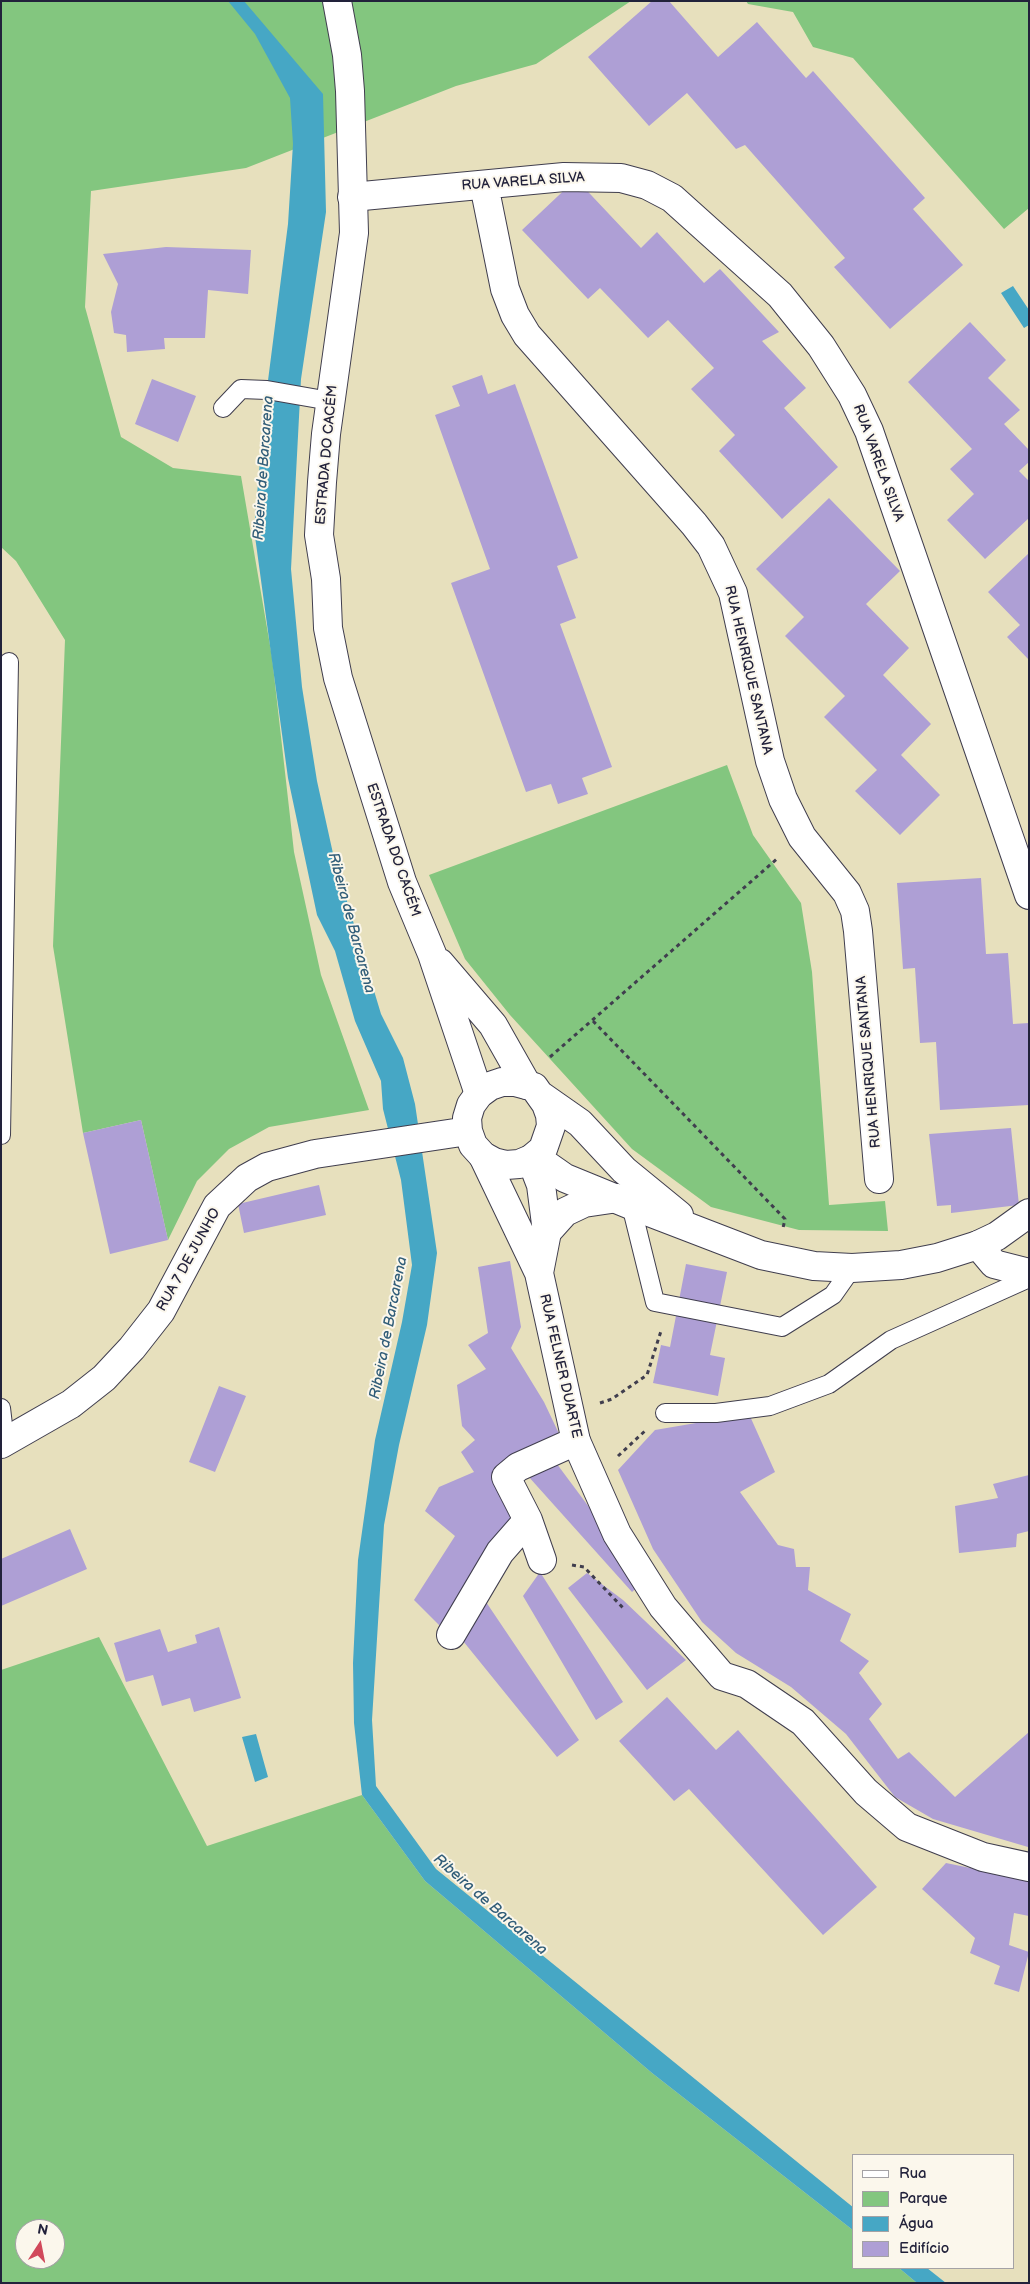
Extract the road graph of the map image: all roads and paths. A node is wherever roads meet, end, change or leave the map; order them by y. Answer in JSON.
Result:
{"nodes":[{"id":1,"x":337,"y":1,"type":"edge"},
{"id":2,"x":484,"y":185,"type":"junction"},
{"id":3,"x":352,"y":196,"type":"junction"},
{"id":4,"x":330,"y":401,"type":"junction"},
{"id":5,"x":223,"y":408,"type":"dead end"},
{"id":6,"x":9,"y":662,"type":"dead end"},
{"id":7,"x":802,"y":836,"type":"junction"},
{"id":8,"x":1029,"y":895,"type":"edge"},
{"id":9,"x":432,"y":954,"type":"junction"},
{"id":10,"x":593,"y":1021,"type":"junction"},
{"id":11,"x":544,"y":1051,"type":"dead end"},
{"id":12,"x":533,"y":1090,"type":"junction"},
{"id":13,"x":479,"y":1094,"type":"junction"},
{"id":14,"x":468,"y":1131,"type":"junction"},
{"id":15,"x":1,"y":1136,"type":"edge"},
{"id":16,"x":483,"y":1156,"type":"junction"},
{"id":17,"x":533,"y":1158,"type":"junction"},
{"id":18,"x":879,"y":1179,"type":"dead end"},
{"id":19,"x":624,"y":1201,"type":"junction"},
{"id":20,"x":1029,"y":1213,"type":"edge"},
{"id":21,"x":547,"y":1232,"type":"junction"},
{"id":22,"x":699,"y":1232,"type":"junction"},
{"id":23,"x":978,"y":1245,"type":"junction"},
{"id":24,"x":779,"y":1258,"type":"junction"},
{"id":25,"x":852,"y":1268,"type":"junction"},
{"id":26,"x":539,"y":1273,"type":"junction"},
{"id":27,"x":1029,"y":1273,"type":"edge"},
{"id":28,"x":1029,"y":1278,"type":"edge"},
{"id":29,"x":670,"y":1304,"type":"junction"},
{"id":30,"x":612,"y":1400,"type":"dead end"},
{"id":31,"x":1,"y":1408,"type":"edge"},
{"id":32,"x":665,"y":1413,"type":"joint"},
{"id":33,"x":576,"y":1441,"type":"junction"},
{"id":34,"x":3,"y":1443,"type":"edge"},
{"id":35,"x":594,"y":1478,"type":"junction"},
{"id":36,"x":528,"y":1520,"type":"junction"},
{"id":37,"x":542,"y":1560,"type":"dead end"},
{"id":38,"x":450,"y":1634,"type":"dead end"},
{"id":39,"x":1029,"y":1867,"type":"edge"}],
"edges":[{"from":1,"to":3,"type":"street","name":"ESTRADA DO CACÉM"},
{"from":2,"to":3,"type":"street","name":"RUA VARELA SILVA"},
{"from":2,"to":7,"type":"street","name":"RUA HENRIQUE SANTANA"},
{"from":2,"to":8,"type":"street","name":"RUA VARELA SILVA"},
{"from":3,"to":4,"type":"street","name":"ESTRADA DO CACÉM"},
{"from":4,"to":5,"type":"lane"},
{"from":4,"to":9,"type":"street","name":"ESTRADA DO CACÉM"},
{"from":6,"to":15,"type":"lane"},
{"from":7,"to":10,"type":"path"},
{"from":7,"to":18,"type":"street","name":"RUA HENRIQUE SANTANA"},
{"from":9,"to":12,"type":"street","name":"ESTRADA DO CACÉM"},
{"from":9,"to":13,"type":"street","name":"ESTRADA DO CACÉM"},
{"from":10,"to":11,"type":"path"},
{"from":10,"to":24,"type":"path"},
{"from":12,"to":13,"type":"street"},
{"from":12,"to":17,"type":"street"},
{"from":12,"to":22,"type":"street"},
{"from":13,"to":14,"type":"street"},
{"from":14,"to":16,"type":"street"},
{"from":14,"to":34,"type":"street","name":"RUA 7 DE JUNHO"},
{"from":16,"to":17,"type":"street"},
{"from":16,"to":26,"type":"street","name":"RUA FELNER DUARTE"},
{"from":17,"to":19,"type":"street"},
{"from":17,"to":21,"type":"street","name":"RUA FELNER DUARTE"},
{"from":19,"to":21,"type":"street"},
{"from":19,"to":22,"type":"street"},
{"from":19,"to":29,"type":"lane"},
{"from":20,"to":23,"type":"street"},
{"from":21,"to":26,"type":"street","name":"RUA FELNER DUARTE"},
{"from":22,"to":24,"type":"street"},
{"from":23,"to":25,"type":"street"},
{"from":23,"to":27,"type":"street"},
{"from":24,"to":25,"type":"street"},
{"from":25,"to":29,"type":"lane"},
{"from":26,"to":33,"type":"street","name":"RUA FELNER DUARTE"},
{"from":28,"to":32,"type":"lane"},
{"from":29,"to":30,"type":"path"},
{"from":31,"to":34,"type":"lane"},
{"from":32,"to":35,"type":"path"},
{"from":33,"to":35,"type":"street","name":"RUA FELNER DUARTE"},
{"from":33,"to":36,"type":"street"},
{"from":35,"to":39,"type":"street","name":"RUA FELNER DUARTE"},
{"from":36,"to":37,"type":"street"},
{"from":36,"to":38,"type":"street"}]}
